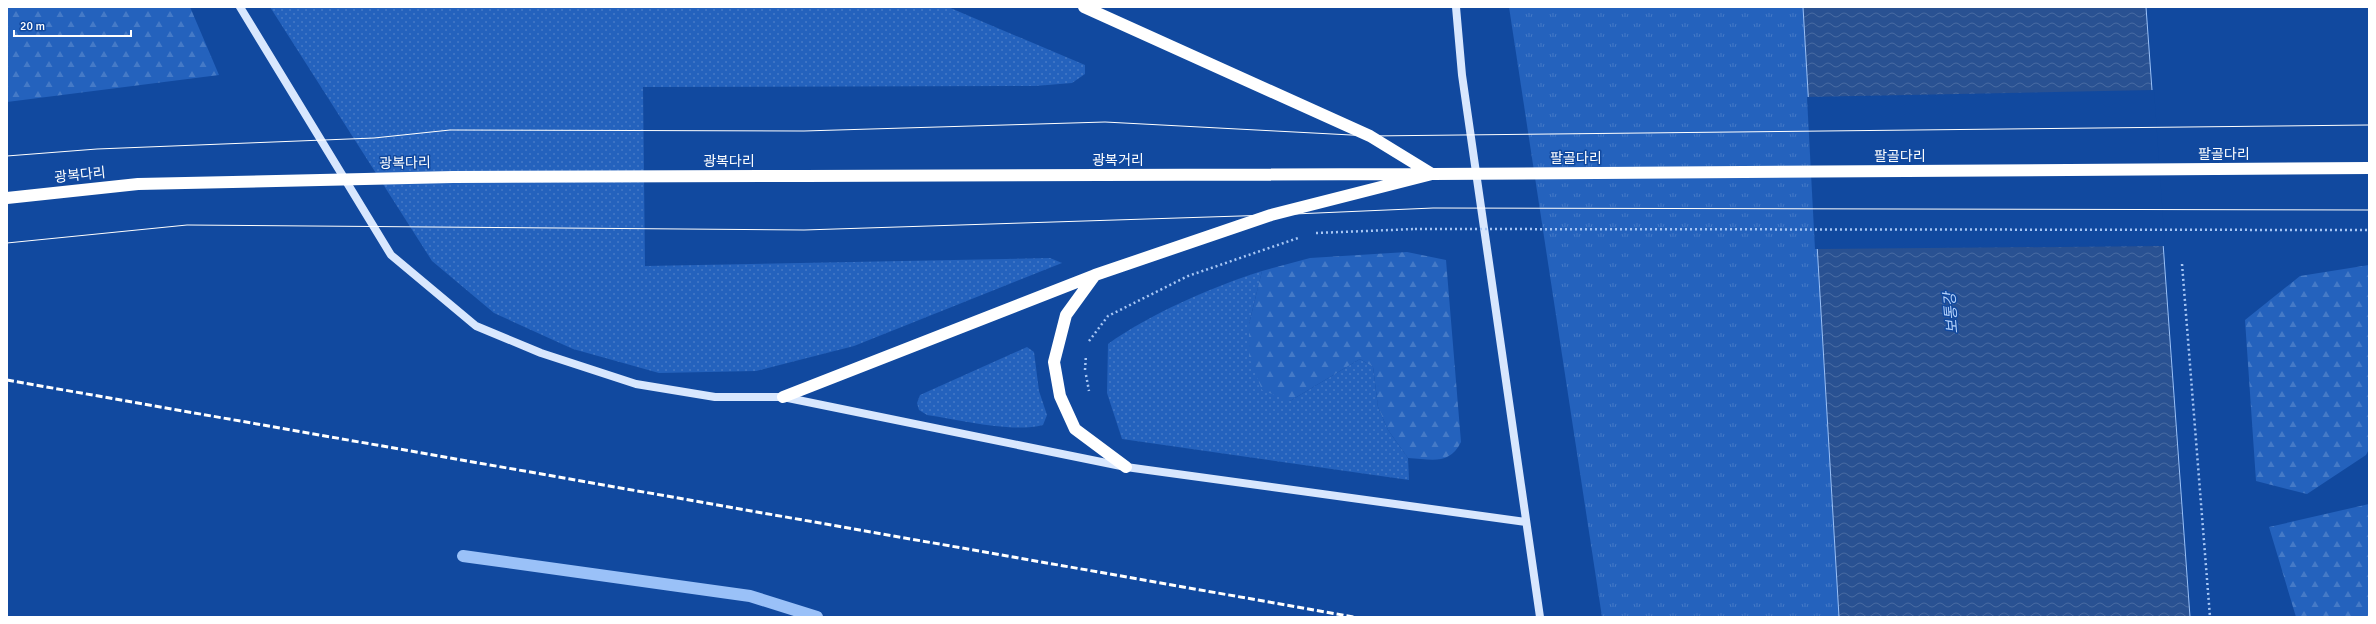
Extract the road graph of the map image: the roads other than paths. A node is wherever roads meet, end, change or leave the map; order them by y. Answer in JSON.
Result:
{"nodes":[{"id":1,"x":240,"y":7,"type":"edge"},
{"id":2,"x":1084,"y":7,"type":"edge"},
{"id":3,"x":1456,"y":7,"type":"edge"},
{"id":4,"x":2369,"y":168,"type":"edge"},
{"id":5,"x":1432,"y":174,"type":"junction"},
{"id":6,"x":804,"y":176,"type":"joint"},
{"id":7,"x":7,"y":198,"type":"edge"},
{"id":8,"x":1095,"y":275,"type":"junction"},
{"id":9,"x":783,"y":397,"type":"junction"},
{"id":10,"x":1126,"y":468,"type":"junction"},
{"id":11,"x":1526,"y":522,"type":"junction"},
{"id":12,"x":1540,"y":617,"type":"edge"}],
"edges":[{"from":1,"to":9,"type":"main road"},
{"from":2,"to":5,"type":"highway"},
{"from":3,"to":11,"type":"main road"},
{"from":4,"to":5,"type":"highway","name":"팔골다리","bridge":true},
{"from":5,"to":6,"type":"highway","name":"광복거리"},
{"from":5,"to":8,"type":"highway"},
{"from":6,"to":7,"type":"highway","name":"광복다리","bridge":true},
{"from":8,"to":9,"type":"highway"},
{"from":8,"to":10,"type":"highway"},
{"from":9,"to":10,"type":"main road"},
{"from":10,"to":11,"type":"main road"},
{"from":11,"to":12,"type":"main road"}]}
